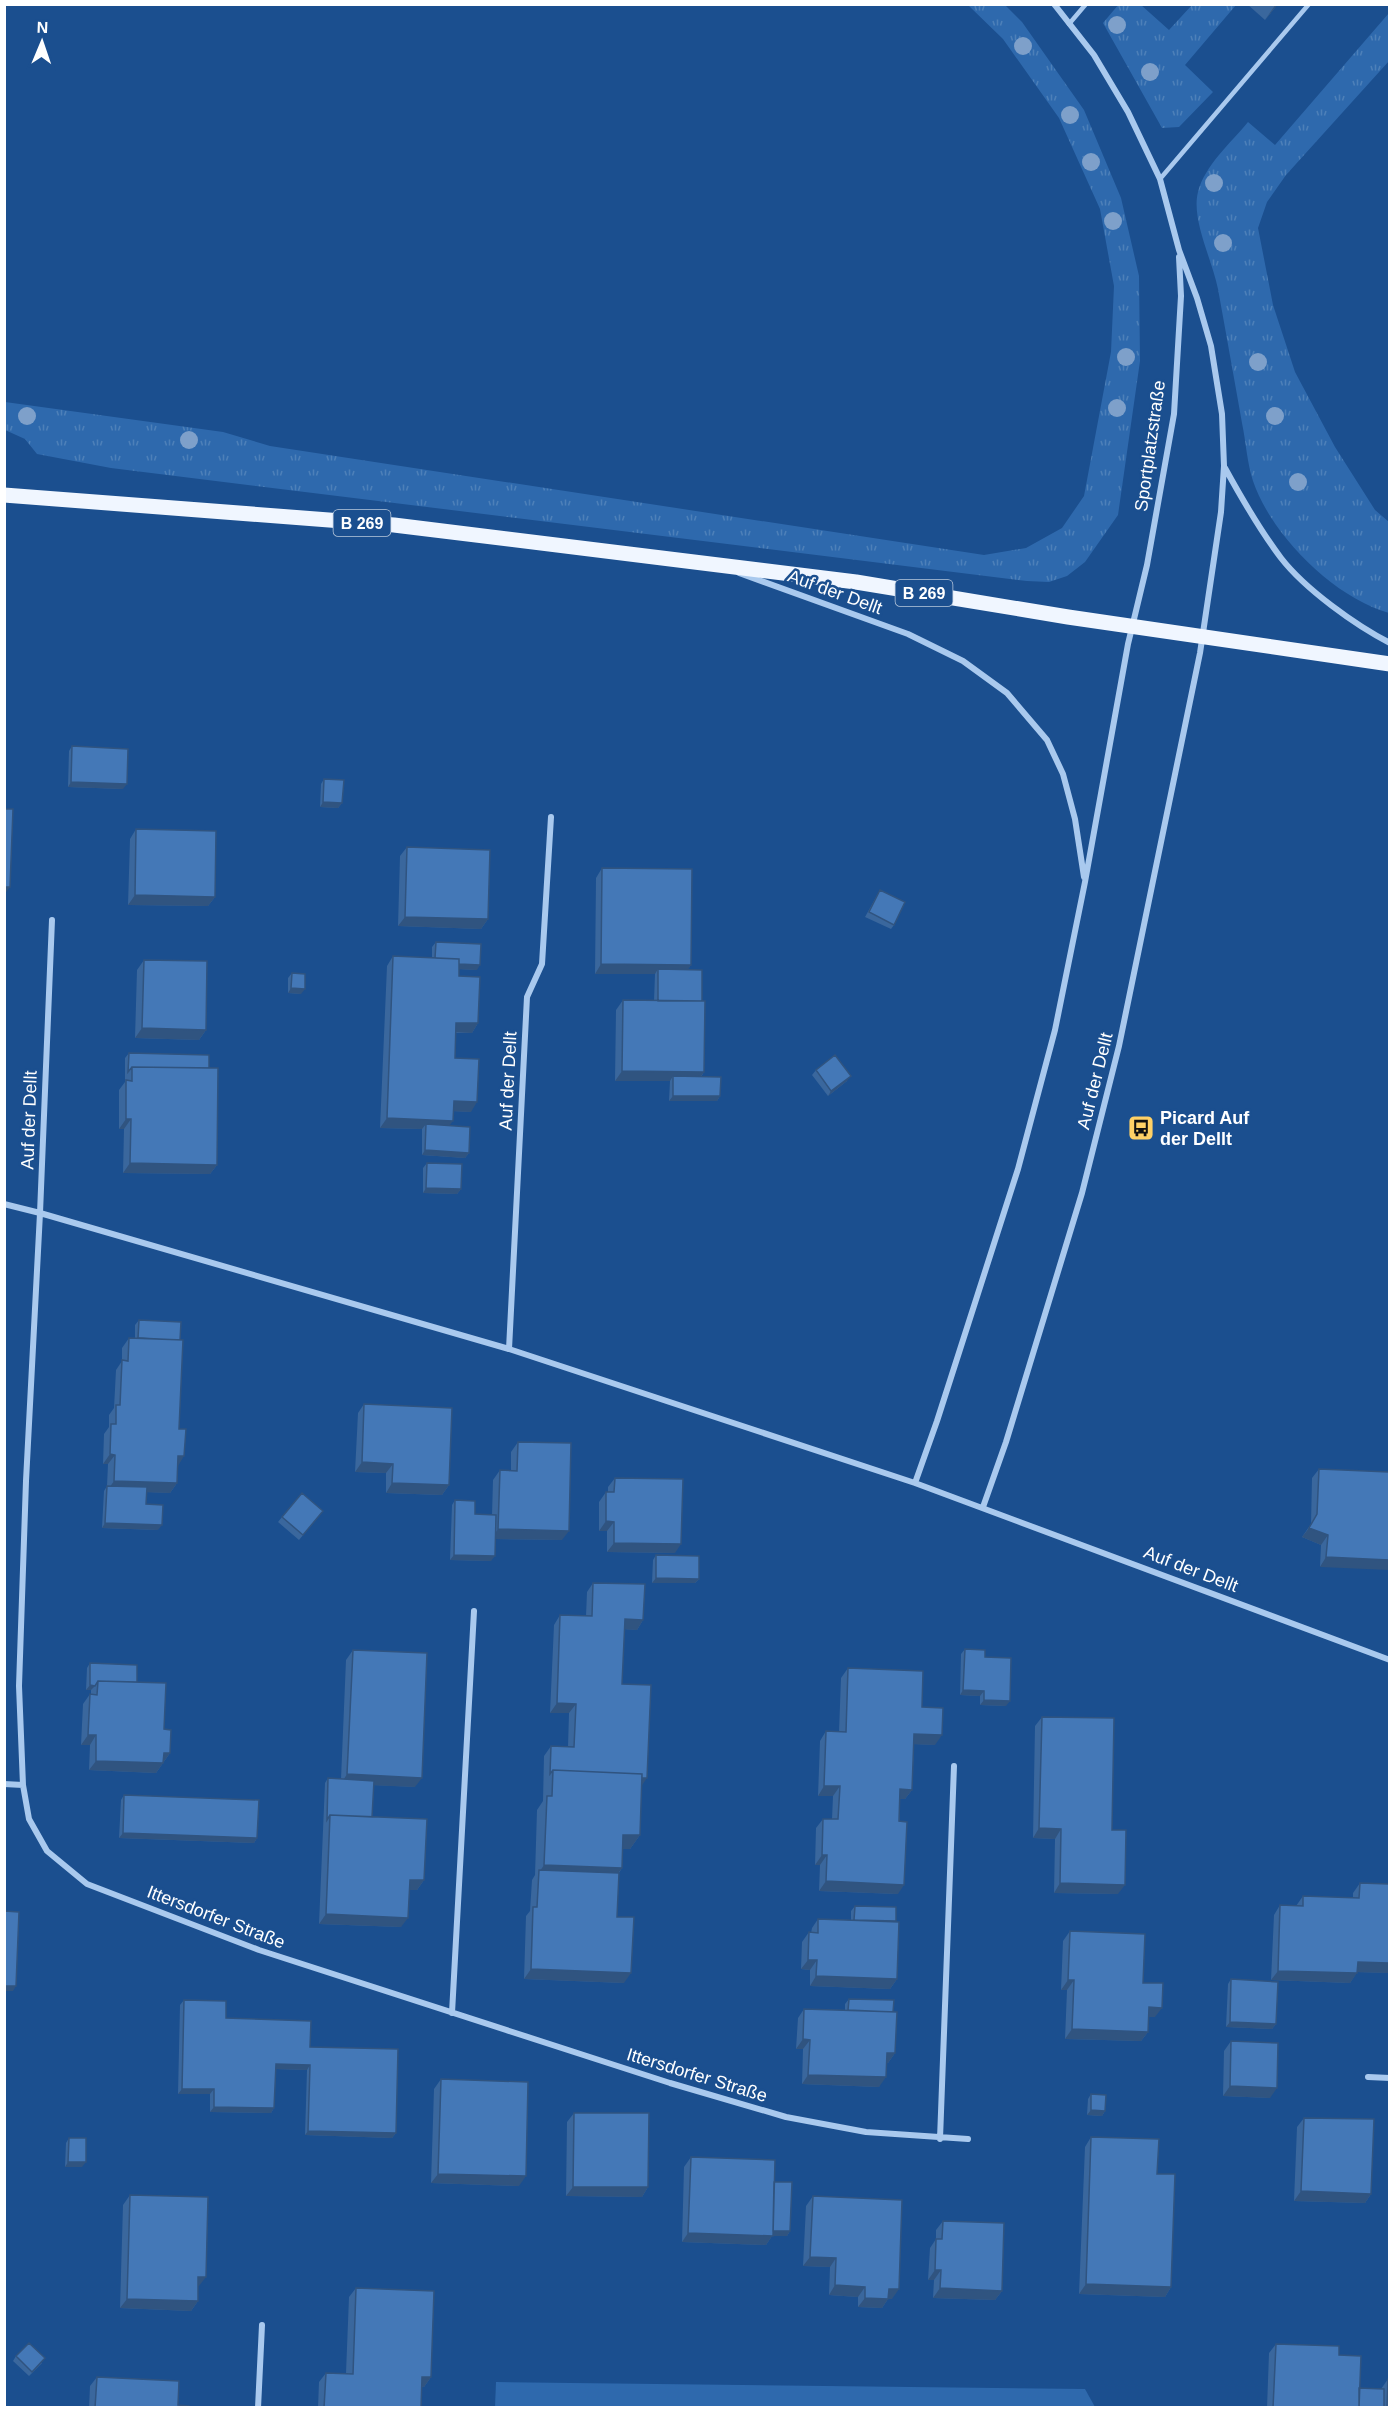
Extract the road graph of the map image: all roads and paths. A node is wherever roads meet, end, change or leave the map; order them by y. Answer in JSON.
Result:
{"nodes":[{"id":1,"x":1054,"y":4,"type":"edge"},
{"id":2,"x":1086,"y":4,"type":"edge"},
{"id":3,"x":1309,"y":4,"type":"edge"},
{"id":4,"x":1069,"y":24,"type":"junction"},
{"id":5,"x":1160,"y":179,"type":"junction"},
{"id":6,"x":1179,"y":250,"type":"junction"},
{"id":7,"x":1224,"y":466,"type":"junction"},
{"id":8,"x":4,"y":495,"type":"edge"},
{"id":9,"x":716,"y":565,"type":"junction"},
{"id":10,"x":1132,"y":626,"type":"junction"},
{"id":11,"x":1203,"y":637,"type":"junction"},
{"id":12,"x":1389,"y":643,"type":"edge"},
{"id":13,"x":1128,"y":644,"type":"joint"},
{"id":14,"x":1200,"y":652,"type":"joint"},
{"id":15,"x":1389,"y":664,"type":"edge"},
{"id":16,"x":551,"y":817,"type":"dead end"},
{"id":17,"x":1085,"y":882,"type":"junction"},
{"id":18,"x":52,"y":920,"type":"dead end"},
{"id":19,"x":4,"y":1204,"type":"edge"},
{"id":20,"x":40,"y":1213,"type":"junction"},
{"id":21,"x":509,"y":1349,"type":"junction"},
{"id":22,"x":915,"y":1483,"type":"junction"},
{"id":23,"x":983,"y":1507,"type":"junction"},
{"id":24,"x":474,"y":1611,"type":"dead end"},
{"id":25,"x":1389,"y":1660,"type":"edge"},
{"id":26,"x":954,"y":1766,"type":"dead end"},
{"id":27,"x":4,"y":1784,"type":"edge"},
{"id":28,"x":23,"y":1785,"type":"junction"},
{"id":29,"x":452,"y":2013,"type":"junction"},
{"id":30,"x":1368,"y":2077,"type":"dead end"},
{"id":31,"x":1389,"y":2078,"type":"edge"},
{"id":32,"x":940,"y":2139,"type":"junction"},
{"id":33,"x":968,"y":2139,"type":"dead end"},
{"id":34,"x":262,"y":2325,"type":"dead end"},
{"id":35,"x":258,"y":2408,"type":"edge"}],
"edges":[{"from":1,"to":4,"type":"street","name":"Sportplatzstraße"},
{"from":2,"to":4,"type":"lane"},
{"from":3,"to":5,"type":"lane"},
{"from":4,"to":5,"type":"street","name":"Sportplatzstraße"},
{"from":5,"to":6,"type":"street","name":"Sportplatzstraße"},
{"from":6,"to":7,"type":"street","name":"Sportplatzstraße"},
{"from":6,"to":10,"type":"street","name":"Sportplatzstraße"},
{"from":7,"to":11,"type":"street","name":"Sportplatzstraße"},
{"from":7,"to":12,"type":"street","name":"Sportplatzstraße"},
{"from":8,"to":9,"type":"main road","number":"B 269"},
{"from":9,"to":10,"type":"main road","number":"B 269"},
{"from":9,"to":17,"type":"street","name":"Auf der Dellt"},
{"from":10,"to":11,"type":"main road","number":"B 269"},
{"from":10,"to":13,"type":"street","name":"Sportplatzstraße"},
{"from":11,"to":14,"type":"street","name":"Sportplatzstraße"},
{"from":11,"to":15,"type":"main road","number":"B 269"},
{"from":13,"to":17,"type":"street","name":"Auf der Dellt"},
{"from":14,"to":23,"type":"street","name":"Auf der Dellt"},
{"from":16,"to":21,"type":"street","name":"Auf der Dellt"},
{"from":17,"to":22,"type":"street","name":"Auf der Dellt"},
{"from":18,"to":20,"type":"street","name":"Auf der Dellt"},
{"from":19,"to":20,"type":"street","name":"Auf der Dellt"},
{"from":20,"to":21,"type":"street","name":"Auf der Dellt"},
{"from":20,"to":28,"type":"street","name":"Ittersdorfer Straße"},
{"from":21,"to":22,"type":"street","name":"Auf der Dellt"},
{"from":22,"to":23,"type":"street","name":"Auf der Dellt"},
{"from":23,"to":25,"type":"street","name":"Auf der Dellt"},
{"from":24,"to":29,"type":"street"},
{"from":26,"to":32,"type":"street"},
{"from":27,"to":28,"type":"street"},
{"from":28,"to":29,"type":"street","name":"Ittersdorfer Straße"},
{"from":29,"to":32,"type":"street","name":"Ittersdorfer Straße"},
{"from":30,"to":31,"type":"street"},
{"from":32,"to":33,"type":"street","name":"Ittersdorfer Straße"},
{"from":34,"to":35,"type":"street"}]}
